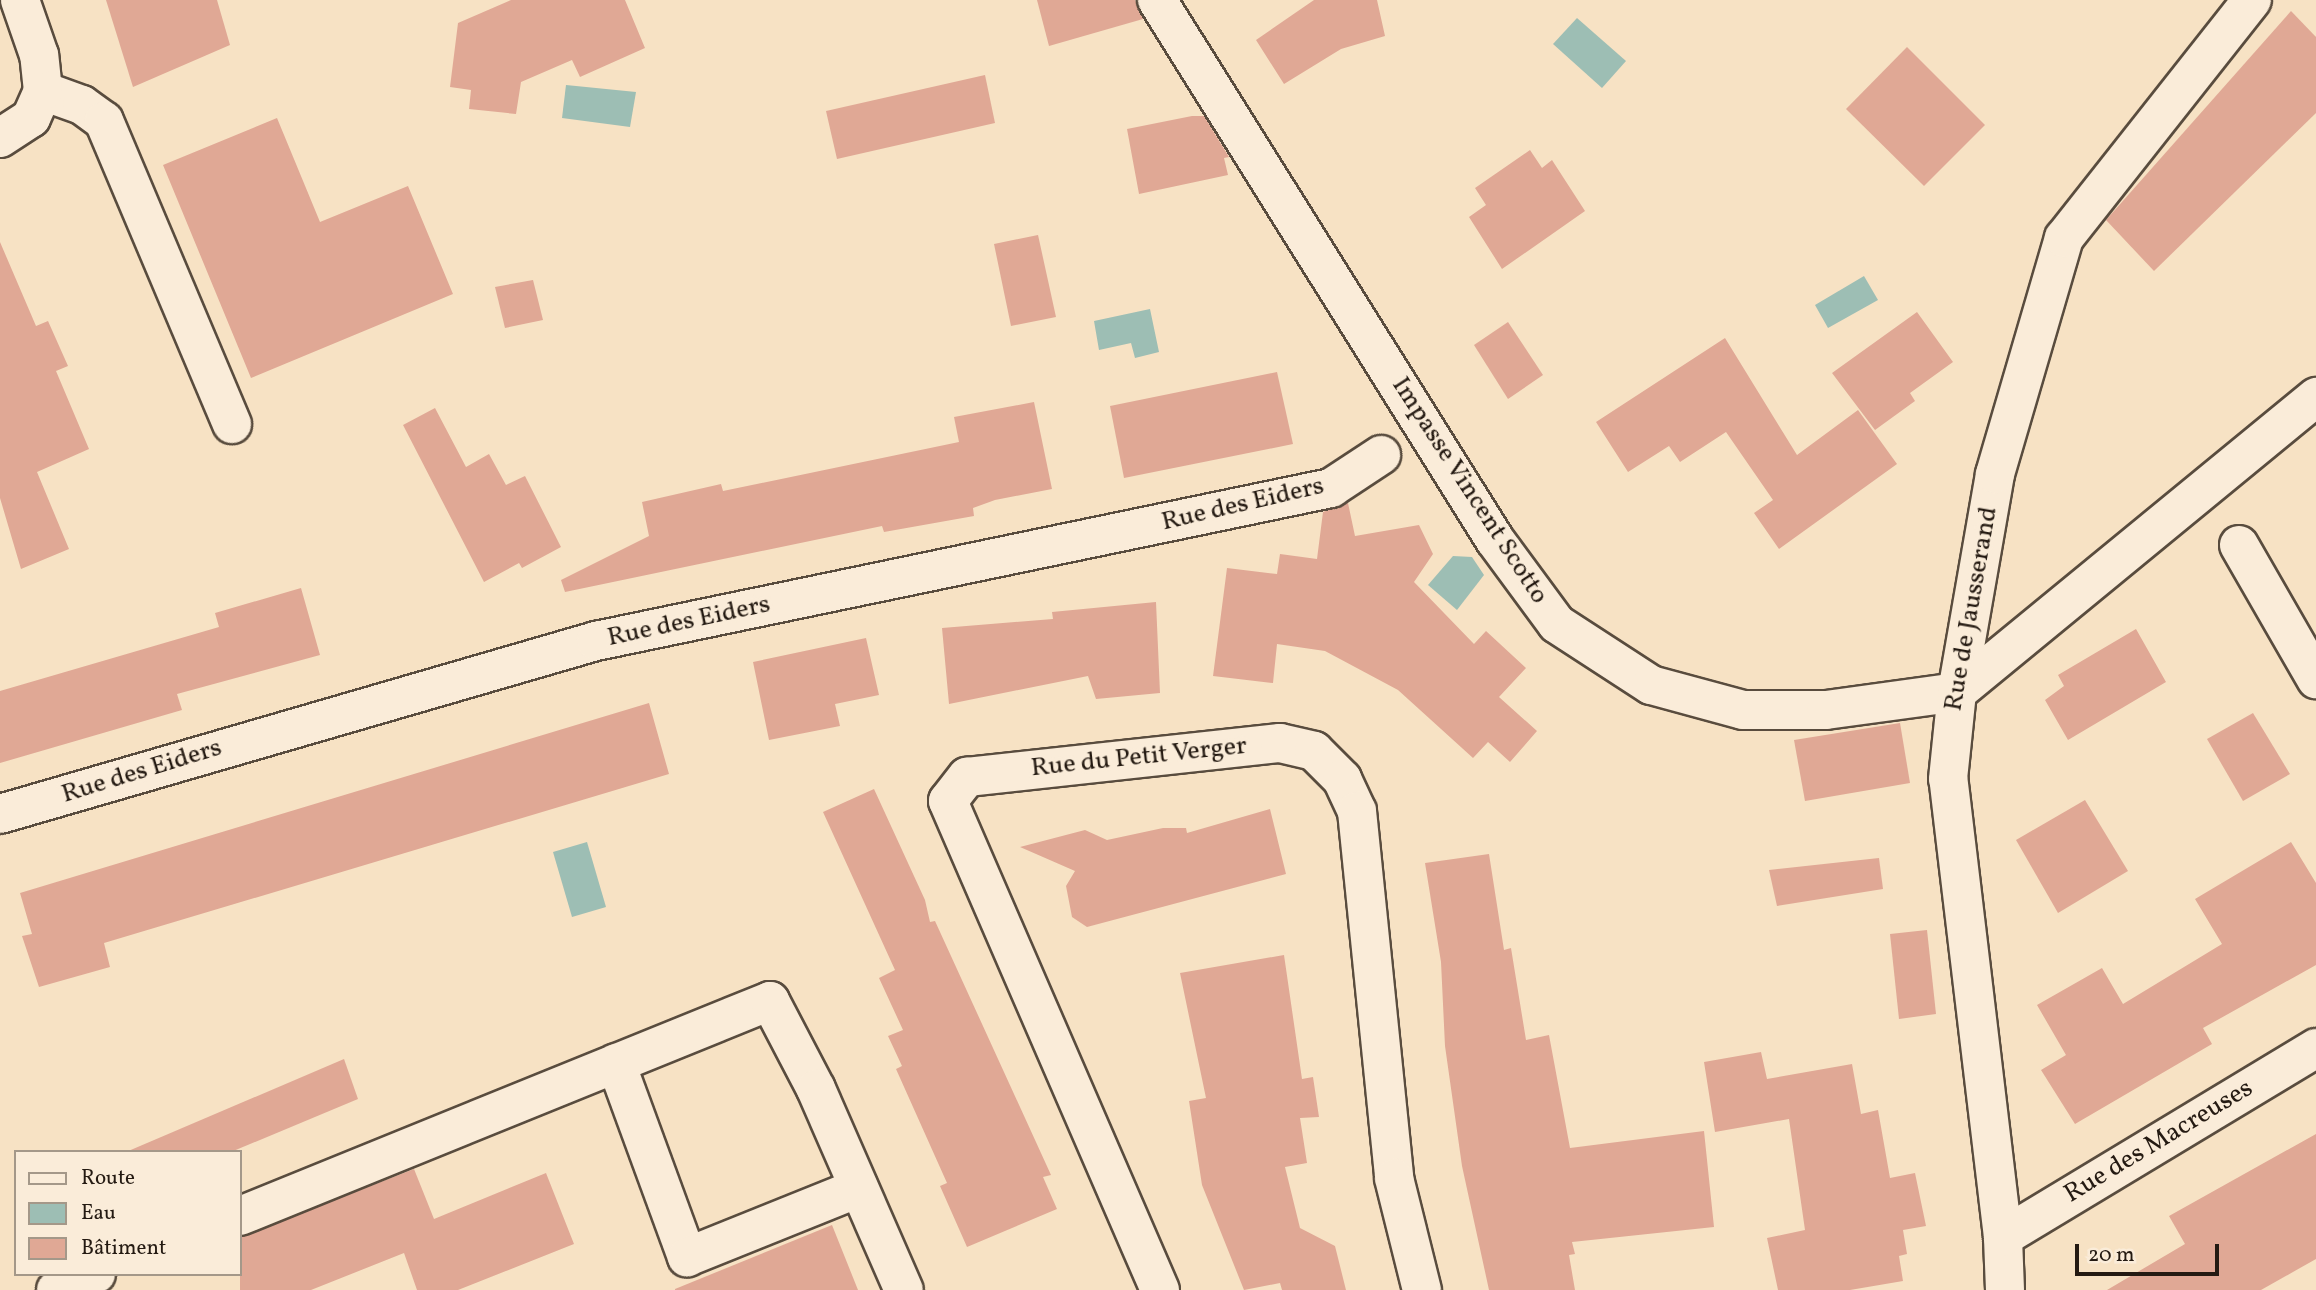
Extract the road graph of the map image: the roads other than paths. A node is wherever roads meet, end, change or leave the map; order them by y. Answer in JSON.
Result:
{"nodes":[{"id":1,"x":20,"y":0,"type":"edge"},
{"id":2,"x":1157,"y":0,"type":"edge"},
{"id":3,"x":2252,"y":0,"type":"edge"},
{"id":4,"x":43,"y":91,"type":"junction"},
{"id":5,"x":0,"y":138,"type":"edge"},
{"id":6,"x":2316,"y":397,"type":"edge"},
{"id":7,"x":232,"y":424,"type":"dead end"},
{"id":8,"x":1381,"y":455,"type":"dead end"},
{"id":9,"x":2239,"y":545,"type":"dead end"},
{"id":10,"x":2316,"y":679,"type":"edge"},
{"id":11,"x":1957,"y":692,"type":"junction"},
{"id":12,"x":0,"y":814,"type":"edge"},
{"id":13,"x":2316,"y":1048,"type":"edge"},
{"id":14,"x":616,"y":1063,"type":"junction"},
{"id":15,"x":859,"y":1188,"type":"junction"},
{"id":16,"x":242,"y":1215,"type":"edge"},
{"id":17,"x":2003,"y":1237,"type":"junction"},
{"id":18,"x":91,"y":1276,"type":"edge"},
{"id":19,"x":56,"y":1290,"type":"edge"},
{"id":20,"x":904,"y":1290,"type":"edge"},
{"id":21,"x":1160,"y":1290,"type":"edge"},
{"id":22,"x":1422,"y":1290,"type":"edge"},
{"id":23,"x":2005,"y":1290,"type":"edge"}],
"edges":[{"from":1,"to":4,"type":"street"},
{"from":2,"to":11,"type":"street","name":"Impasse Vincent Scotto"},
{"from":3,"to":11,"type":"street","name":"Rue de Jausserand"},
{"from":4,"to":5,"type":"street"},
{"from":4,"to":7,"type":"street"},
{"from":6,"to":11,"type":"street"},
{"from":8,"to":12,"type":"street","name":"Rue des Eiders"},
{"from":9,"to":10,"type":"street"},
{"from":11,"to":17,"type":"street","name":"Rue de Jausserand"},
{"from":13,"to":17,"type":"street","name":"Rue des Macreuses"},
{"from":14,"to":15,"type":"street"},
{"from":14,"to":15,"type":"street"},
{"from":14,"to":16,"type":"street"},
{"from":15,"to":20,"type":"street"},
{"from":17,"to":23,"type":"street","name":"Rue de Jausserand"},
{"from":18,"to":19,"type":"street"},
{"from":21,"to":22,"type":"street","name":"Rue du Petit Verger"}]}
